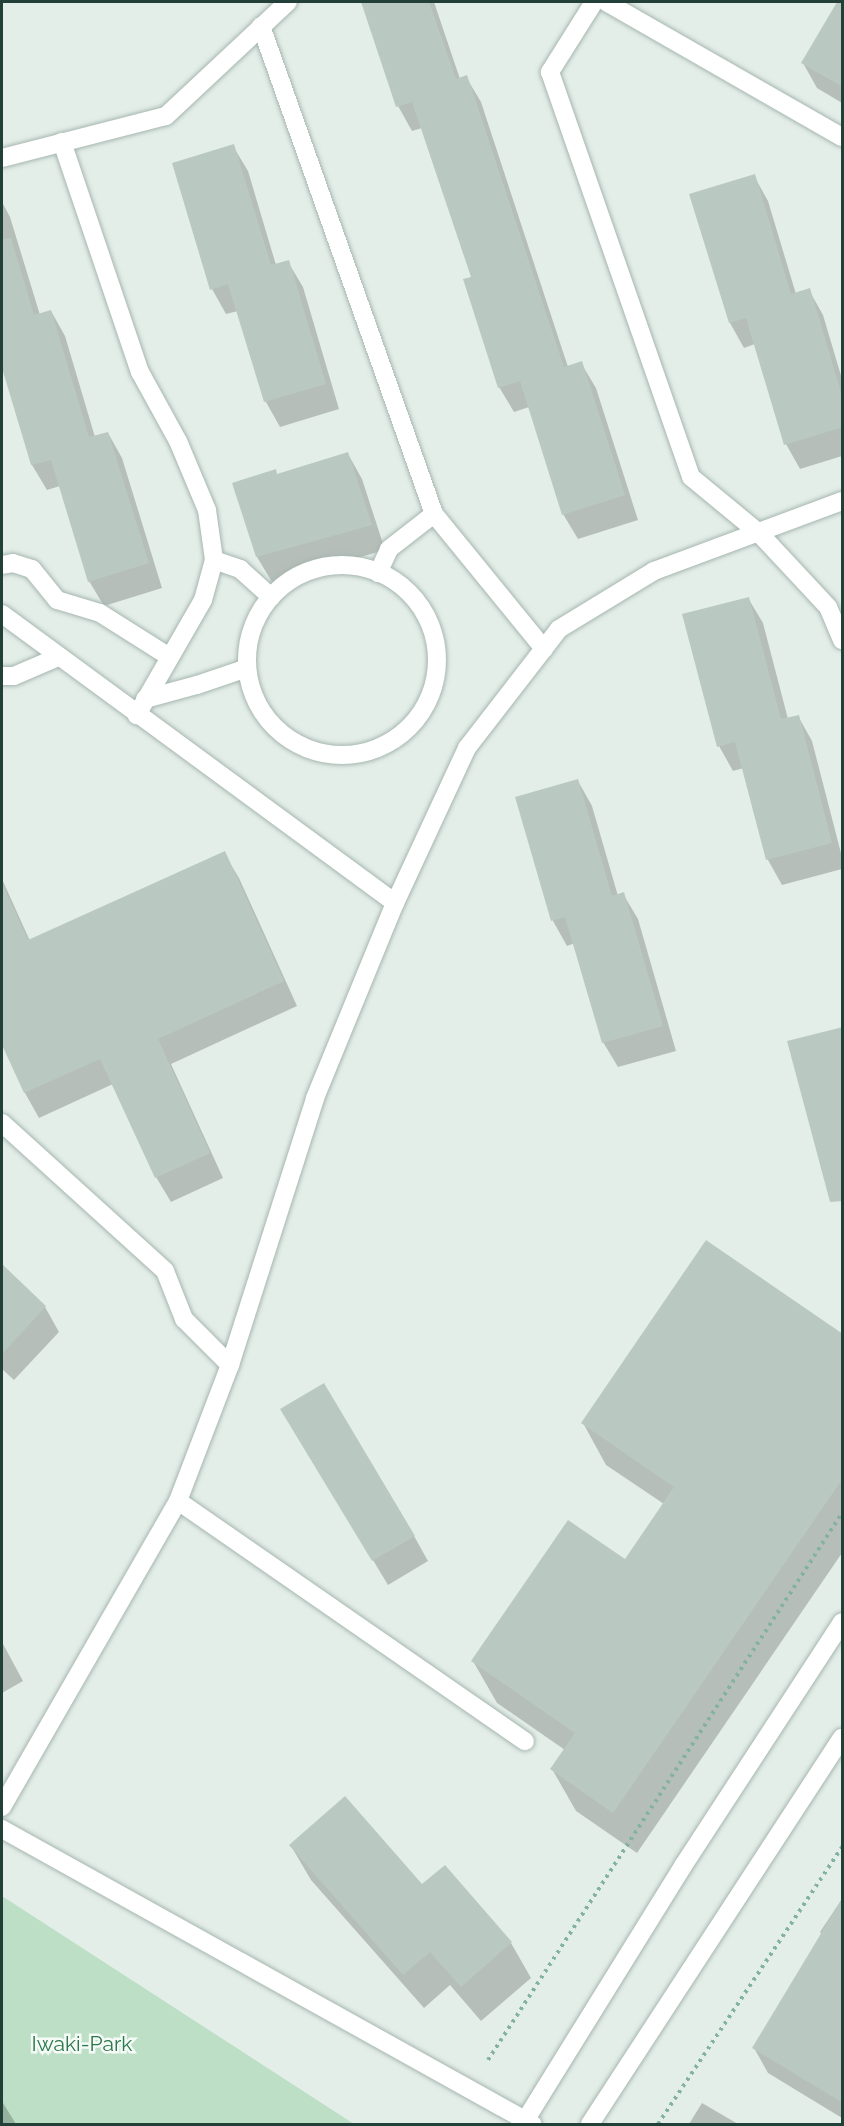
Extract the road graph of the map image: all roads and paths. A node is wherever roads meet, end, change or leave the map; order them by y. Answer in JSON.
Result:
{"nodes":[{"id":1,"x":288,"y":2,"type":"edge"},
{"id":2,"x":594,"y":2,"type":"edge"},
{"id":3,"x":606,"y":2,"type":"edge"},
{"id":4,"x":261,"y":26,"type":"junction"},
{"id":5,"x":843,"y":138,"type":"edge"},
{"id":6,"x":62,"y":142,"type":"junction"},
{"id":7,"x":2,"y":158,"type":"edge"},
{"id":8,"x":843,"y":501,"type":"edge"},
{"id":9,"x":434,"y":514,"type":"junction"},
{"id":10,"x":759,"y":533,"type":"junction"},
{"id":11,"x":214,"y":560,"type":"junction"},
{"id":12,"x":2,"y":565,"type":"edge"},
{"id":13,"x":378,"y":573,"type":"junction"},
{"id":14,"x":271,"y":597,"type":"junction"},
{"id":15,"x":2,"y":614,"type":"edge"},
{"id":16,"x":843,"y":640,"type":"edge"},
{"id":17,"x":544,"y":649,"type":"junction"},
{"id":18,"x":168,"y":656,"type":"junction"},
{"id":19,"x":58,"y":657,"type":"junction"},
{"id":20,"x":247,"y":668,"type":"junction"},
{"id":21,"x":2,"y":676,"type":"edge"},
{"id":22,"x":141,"y":707,"type":"junction"},
{"id":23,"x":394,"y":903,"type":"junction"},
{"id":24,"x":2,"y":1124,"type":"edge"},
{"id":25,"x":230,"y":1365,"type":"junction"},
{"id":26,"x":178,"y":1501,"type":"junction"},
{"id":27,"x":843,"y":1513,"type":"edge"},
{"id":28,"x":843,"y":1622,"type":"edge"},
{"id":29,"x":843,"y":1738,"type":"edge"},
{"id":30,"x":525,"y":1741,"type":"dead end"},
{"id":31,"x":2,"y":1807,"type":"edge"},
{"id":32,"x":2,"y":1829,"type":"edge"},
{"id":33,"x":843,"y":1847,"type":"edge"},
{"id":34,"x":488,"y":2060,"type":"dead end"},
{"id":35,"x":527,"y":2123,"type":"edge"},
{"id":36,"x":590,"y":2124,"type":"edge"},
{"id":37,"x":658,"y":2124,"type":"edge"}],
"edges":[{"from":1,"to":4,"type":"street"},
{"from":2,"to":10,"type":"street"},
{"from":3,"to":5,"type":"street"},
{"from":4,"to":6,"type":"street"},
{"from":4,"to":9,"type":"street"},
{"from":6,"to":7,"type":"street"},
{"from":6,"to":11,"type":"street"},
{"from":8,"to":10,"type":"street"},
{"from":9,"to":13,"type":"street"},
{"from":9,"to":17,"type":"street"},
{"from":10,"to":16,"type":"street"},
{"from":10,"to":17,"type":"street"},
{"from":11,"to":14,"type":"street"},
{"from":11,"to":18,"type":"street"},
{"from":12,"to":18,"type":"street"},
{"from":13,"to":14,"type":"street"},
{"from":13,"to":20,"type":"street"},
{"from":14,"to":20,"type":"street"},
{"from":15,"to":19,"type":"street"},
{"from":17,"to":23,"type":"street"},
{"from":18,"to":22,"type":"street"},
{"from":19,"to":21,"type":"street"},
{"from":19,"to":22,"type":"street"},
{"from":20,"to":22,"type":"street"},
{"from":22,"to":23,"type":"street"},
{"from":23,"to":25,"type":"street"},
{"from":24,"to":25,"type":"street"},
{"from":25,"to":26,"type":"street"},
{"from":26,"to":30,"type":"street"},
{"from":26,"to":31,"type":"street"},
{"from":27,"to":34,"type":"path"},
{"from":28,"to":35,"type":"street"},
{"from":29,"to":36,"type":"street"},
{"from":32,"to":35,"type":"street"},
{"from":33,"to":37,"type":"path"}]}
